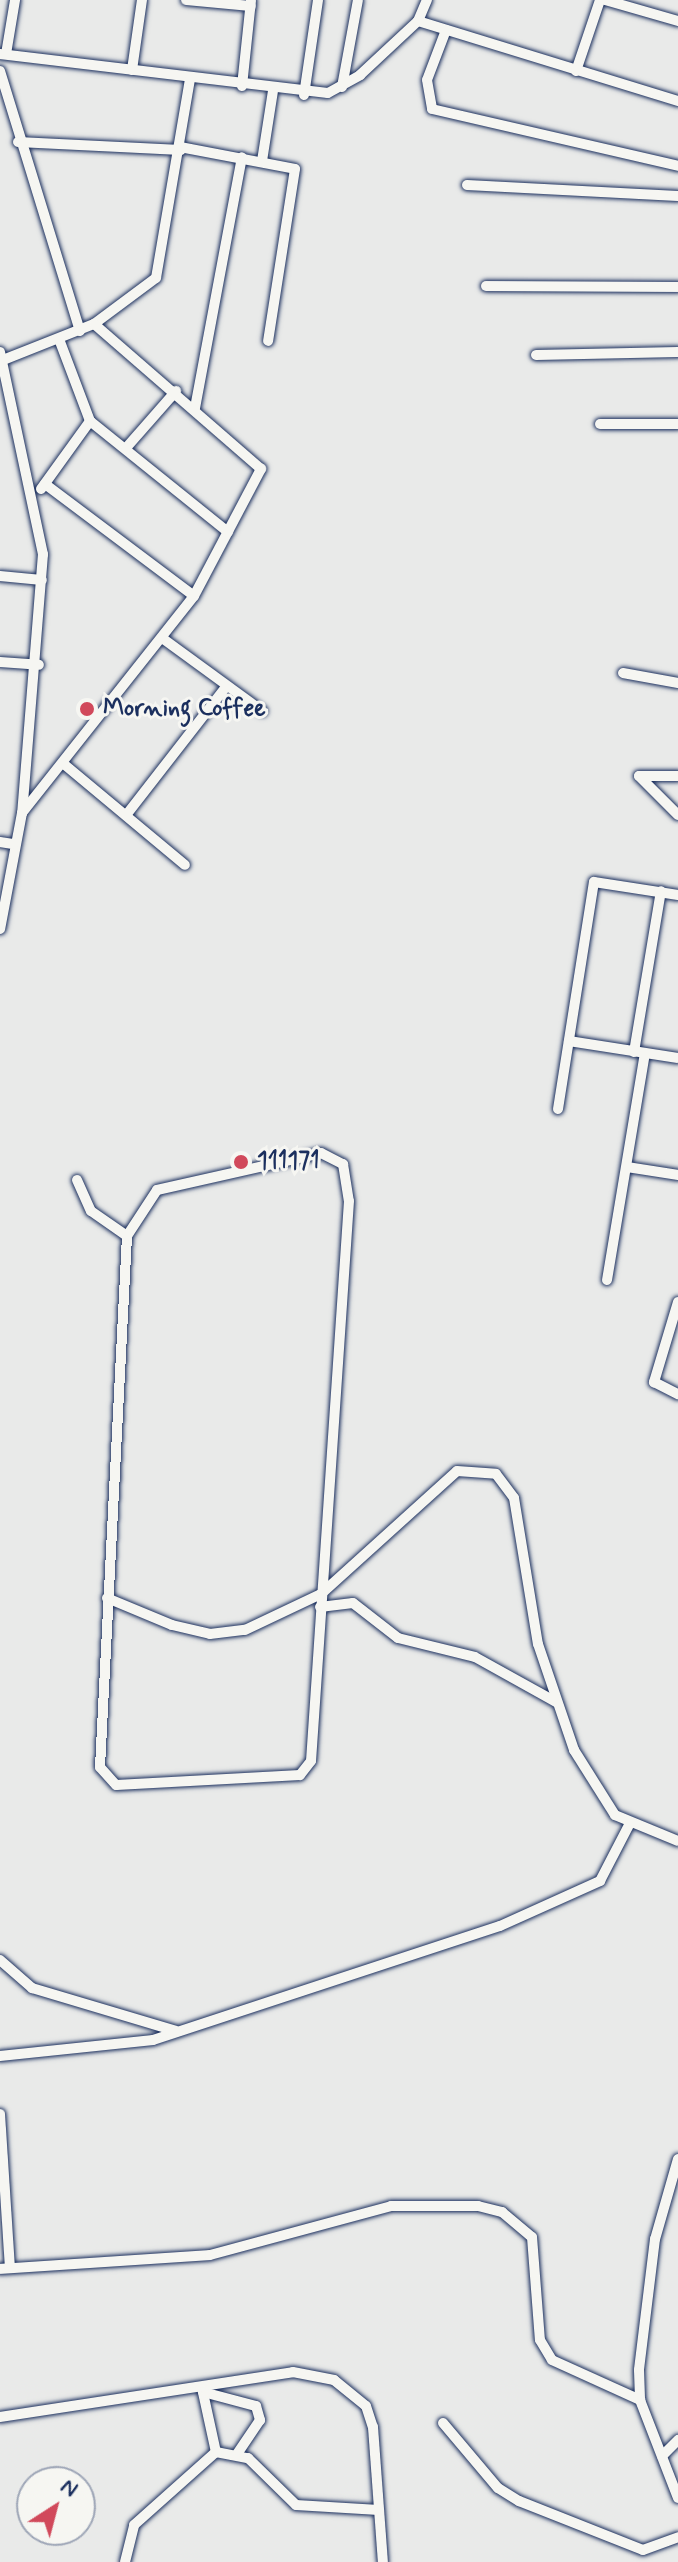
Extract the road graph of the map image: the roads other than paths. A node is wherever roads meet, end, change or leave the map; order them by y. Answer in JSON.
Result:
{"nodes":[{"id":1,"x":15,"y":0,"type":"edge"},
{"id":2,"x":142,"y":0,"type":"edge"},
{"id":3,"x":186,"y":0,"type":"edge"},
{"id":4,"x":318,"y":0,"type":"edge"},
{"id":5,"x":358,"y":0,"type":"edge"},
{"id":6,"x":427,"y":0,"type":"edge"},
{"id":7,"x":602,"y":0,"type":"edge"},
{"id":8,"x":216,"y":2,"type":"edge"},
{"id":9,"x":251,"y":3,"type":"edge"},
{"id":10,"x":418,"y":21,"type":"junction"},
{"id":11,"x":678,"y":21,"type":"edge"},
{"id":12,"x":446,"y":30,"type":"junction"},
{"id":13,"x":3,"y":54,"type":"edge"},
{"id":14,"x":132,"y":70,"type":"junction"},
{"id":15,"x":0,"y":71,"type":"edge"},
{"id":16,"x":576,"y":71,"type":"junction"},
{"id":17,"x":190,"y":79,"type":"junction"},
{"id":18,"x":242,"y":86,"type":"junction"},
{"id":19,"x":342,"y":87,"type":"junction"},
{"id":20,"x":273,"y":91,"type":"junction"},
{"id":21,"x":304,"y":95,"type":"junction"},
{"id":22,"x":678,"y":101,"type":"edge"},
{"id":23,"x":18,"y":142,"type":"junction"},
{"id":24,"x":180,"y":148,"type":"junction"},
{"id":25,"x":242,"y":157,"type":"junction"},
{"id":26,"x":262,"y":161,"type":"junction"},
{"id":27,"x":678,"y":166,"type":"edge"},
{"id":28,"x":467,"y":185,"type":"dead end"},
{"id":29,"x":678,"y":196,"type":"edge"},
{"id":30,"x":486,"y":286,"type":"dead end"},
{"id":31,"x":678,"y":287,"type":"edge"},
{"id":32,"x":94,"y":324,"type":"junction"},
{"id":33,"x":80,"y":331,"type":"junction"},
{"id":34,"x":59,"y":339,"type":"junction"},
{"id":35,"x":268,"y":341,"type":"dead end"},
{"id":36,"x":678,"y":352,"type":"edge"},
{"id":37,"x":536,"y":355,"type":"dead end"},
{"id":38,"x":1,"y":356,"type":"edge"},
{"id":39,"x":176,"y":391,"type":"junction"},
{"id":40,"x":195,"y":408,"type":"junction"},
{"id":41,"x":90,"y":421,"type":"junction"},
{"id":42,"x":600,"y":424,"type":"dead end"},
{"id":43,"x":678,"y":424,"type":"edge"},
{"id":44,"x":126,"y":448,"type":"junction"},
{"id":45,"x":45,"y":484,"type":"junction"},
{"id":46,"x":34,"y":497,"type":"junction"},
{"id":47,"x":228,"y":532,"type":"junction"},
{"id":48,"x":0,"y":576,"type":"edge"},
{"id":49,"x":42,"y":580,"type":"junction"},
{"id":50,"x":194,"y":596,"type":"junction"},
{"id":51,"x":162,"y":638,"type":"junction"},
{"id":52,"x":0,"y":662,"type":"edge"},
{"id":53,"x":39,"y":665,"type":"junction"},
{"id":54,"x":623,"y":673,"type":"dead end"},
{"id":55,"x":678,"y":683,"type":"edge"},
{"id":56,"x":225,"y":688,"type":"junction"},
{"id":57,"x":262,"y":711,"type":"dead end"},
{"id":58,"x":65,"y":765,"type":"junction"},
{"id":59,"x":678,"y":776,"type":"edge"},
{"id":60,"x":22,"y":813,"type":"junction"},
{"id":61,"x":127,"y":814,"type":"junction"},
{"id":62,"x":678,"y":815,"type":"edge"},
{"id":63,"x":0,"y":842,"type":"edge"},
{"id":64,"x":13,"y":844,"type":"junction"},
{"id":65,"x":185,"y":865,"type":"dead end"},
{"id":66,"x":661,"y":891,"type":"junction"},
{"id":67,"x":678,"y":895,"type":"edge"},
{"id":68,"x":0,"y":929,"type":"edge"},
{"id":69,"x":569,"y":1041,"type":"junction"},
{"id":70,"x":639,"y":1053,"type":"junction"},
{"id":71,"x":678,"y":1058,"type":"edge"},
{"id":72,"x":558,"y":1109,"type":"dead end"},
{"id":73,"x":627,"y":1167,"type":"junction"},
{"id":74,"x":678,"y":1175,"type":"edge"},
{"id":75,"x":77,"y":1180,"type":"dead end"},
{"id":76,"x":127,"y":1236,"type":"junction"},
{"id":77,"x":607,"y":1280,"type":"dead end"},
{"id":78,"x":678,"y":1302,"type":"edge"},
{"id":79,"x":675,"y":1327,"type":"edge"},
{"id":80,"x":678,"y":1394,"type":"edge"},
{"id":81,"x":321,"y":1594,"type":"junction"},
{"id":82,"x":107,"y":1598,"type":"junction"},
{"id":83,"x":320,"y":1607,"type":"junction"},
{"id":84,"x":556,"y":1702,"type":"junction"},
{"id":85,"x":629,"y":1825,"type":"junction"},
{"id":86,"x":678,"y":1841,"type":"edge"},
{"id":87,"x":0,"y":1960,"type":"edge"},
{"id":88,"x":4,"y":1970,"type":"edge"},
{"id":89,"x":178,"y":2031,"type":"junction"},
{"id":90,"x":0,"y":2056,"type":"edge"},
{"id":91,"x":0,"y":2114,"type":"edge"},
{"id":92,"x":0,"y":2130,"type":"edge"},
{"id":93,"x":678,"y":2159,"type":"edge"},
{"id":94,"x":4,"y":2200,"type":"edge"},
{"id":95,"x":5,"y":2268,"type":"edge"},
{"id":96,"x":202,"y":2388,"type":"junction"},
{"id":97,"x":640,"y":2400,"type":"junction"},
{"id":98,"x":0,"y":2417,"type":"edge"},
{"id":99,"x":443,"y":2423,"type":"dead end"},
{"id":100,"x":678,"y":2440,"type":"edge"},
{"id":101,"x":216,"y":2452,"type":"junction"},
{"id":102,"x":238,"y":2453,"type":"junction"},
{"id":103,"x":662,"y":2456,"type":"junction"},
{"id":104,"x":678,"y":2498,"type":"edge"},
{"id":105,"x":379,"y":2510,"type":"junction"},
{"id":106,"x":678,"y":2537,"type":"edge"},
{"id":107,"x":125,"y":2562,"type":"edge"},
{"id":108,"x":383,"y":2562,"type":"edge"}],
"edges":[{"from":1,"to":13,"type":"street"},
{"from":2,"to":14,"type":"street"},
{"from":3,"to":8,"type":"street"},
{"from":4,"to":21,"type":"street"},
{"from":5,"to":19,"type":"street"},
{"from":6,"to":10,"type":"street"},
{"from":7,"to":11,"type":"street"},
{"from":7,"to":16,"type":"street"},
{"from":8,"to":9,"type":"street"},
{"from":9,"to":18,"type":"street"},
{"from":10,"to":12,"type":"street"},
{"from":10,"to":19,"type":"street"},
{"from":12,"to":16,"type":"street"},
{"from":12,"to":27,"type":"street"},
{"from":13,"to":14,"type":"street"},
{"from":14,"to":17,"type":"street"},
{"from":15,"to":23,"type":"street"},
{"from":16,"to":22,"type":"street"},
{"from":17,"to":18,"type":"street"},
{"from":17,"to":24,"type":"street"},
{"from":18,"to":20,"type":"street"},
{"from":19,"to":21,"type":"street"},
{"from":20,"to":21,"type":"street"},
{"from":20,"to":26,"type":"street"},
{"from":23,"to":24,"type":"street"},
{"from":23,"to":33,"type":"street"},
{"from":24,"to":25,"type":"street"},
{"from":24,"to":32,"type":"street"},
{"from":25,"to":26,"type":"street"},
{"from":25,"to":40,"type":"street"},
{"from":26,"to":35,"type":"street"},
{"from":28,"to":29,"type":"street"},
{"from":30,"to":31,"type":"street"},
{"from":32,"to":33,"type":"street"},
{"from":32,"to":39,"type":"street"},
{"from":33,"to":34,"type":"street"},
{"from":34,"to":38,"type":"street"},
{"from":34,"to":41,"type":"street"},
{"from":36,"to":37,"type":"street"},
{"from":38,"to":46,"type":"street"},
{"from":39,"to":40,"type":"street"},
{"from":39,"to":44,"type":"street"},
{"from":40,"to":47,"type":"street"},
{"from":41,"to":44,"type":"street"},
{"from":41,"to":45,"type":"street"},
{"from":42,"to":43,"type":"street"},
{"from":44,"to":47,"type":"street"},
{"from":45,"to":46,"type":"street"},
{"from":45,"to":50,"type":"street"},
{"from":46,"to":49,"type":"street"},
{"from":47,"to":50,"type":"street"},
{"from":48,"to":49,"type":"street"},
{"from":49,"to":53,"type":"street"},
{"from":50,"to":51,"type":"street"},
{"from":51,"to":56,"type":"street"},
{"from":51,"to":58,"type":"street"},
{"from":52,"to":53,"type":"street"},
{"from":53,"to":60,"type":"street"},
{"from":54,"to":55,"type":"street"},
{"from":56,"to":57,"type":"street"},
{"from":56,"to":61,"type":"street"},
{"from":58,"to":60,"type":"street"},
{"from":58,"to":61,"type":"street"},
{"from":59,"to":62,"type":"street"},
{"from":60,"to":64,"type":"street"},
{"from":61,"to":65,"type":"street"},
{"from":63,"to":64,"type":"street"},
{"from":64,"to":68,"type":"street"},
{"from":66,"to":67,"type":"street"},
{"from":66,"to":69,"type":"street"},
{"from":66,"to":70,"type":"street"},
{"from":69,"to":70,"type":"street"},
{"from":69,"to":72,"type":"street"},
{"from":70,"to":71,"type":"street"},
{"from":70,"to":73,"type":"street"},
{"from":73,"to":74,"type":"street"},
{"from":73,"to":77,"type":"street"},
{"from":75,"to":76,"type":"street"},
{"from":76,"to":81,"type":"street"},
{"from":76,"to":82,"type":"street"},
{"from":78,"to":79,"type":"street"},
{"from":79,"to":80,"type":"street"},
{"from":81,"to":82,"type":"street"},
{"from":81,"to":83,"type":"street"},
{"from":81,"to":84,"type":"street"},
{"from":82,"to":83,"type":"street"},
{"from":83,"to":84,"type":"street"},
{"from":84,"to":85,"type":"street"},
{"from":85,"to":86,"type":"street"},
{"from":85,"to":89,"type":"street"},
{"from":87,"to":88,"type":"street"},
{"from":88,"to":89,"type":"street"},
{"from":89,"to":90,"type":"street"},
{"from":91,"to":92,"type":"street"},
{"from":92,"to":94,"type":"street"},
{"from":93,"to":97,"type":"street"},
{"from":94,"to":95,"type":"street"},
{"from":95,"to":97,"type":"street"},
{"from":96,"to":98,"type":"street"},
{"from":96,"to":101,"type":"street"},
{"from":96,"to":102,"type":"street"},
{"from":96,"to":105,"type":"street"},
{"from":97,"to":103,"type":"street"},
{"from":99,"to":106,"type":"street"},
{"from":100,"to":103,"type":"street"},
{"from":101,"to":102,"type":"street"},
{"from":101,"to":107,"type":"street"},
{"from":102,"to":105,"type":"street"},
{"from":103,"to":104,"type":"street"},
{"from":105,"to":108,"type":"street"}]}
